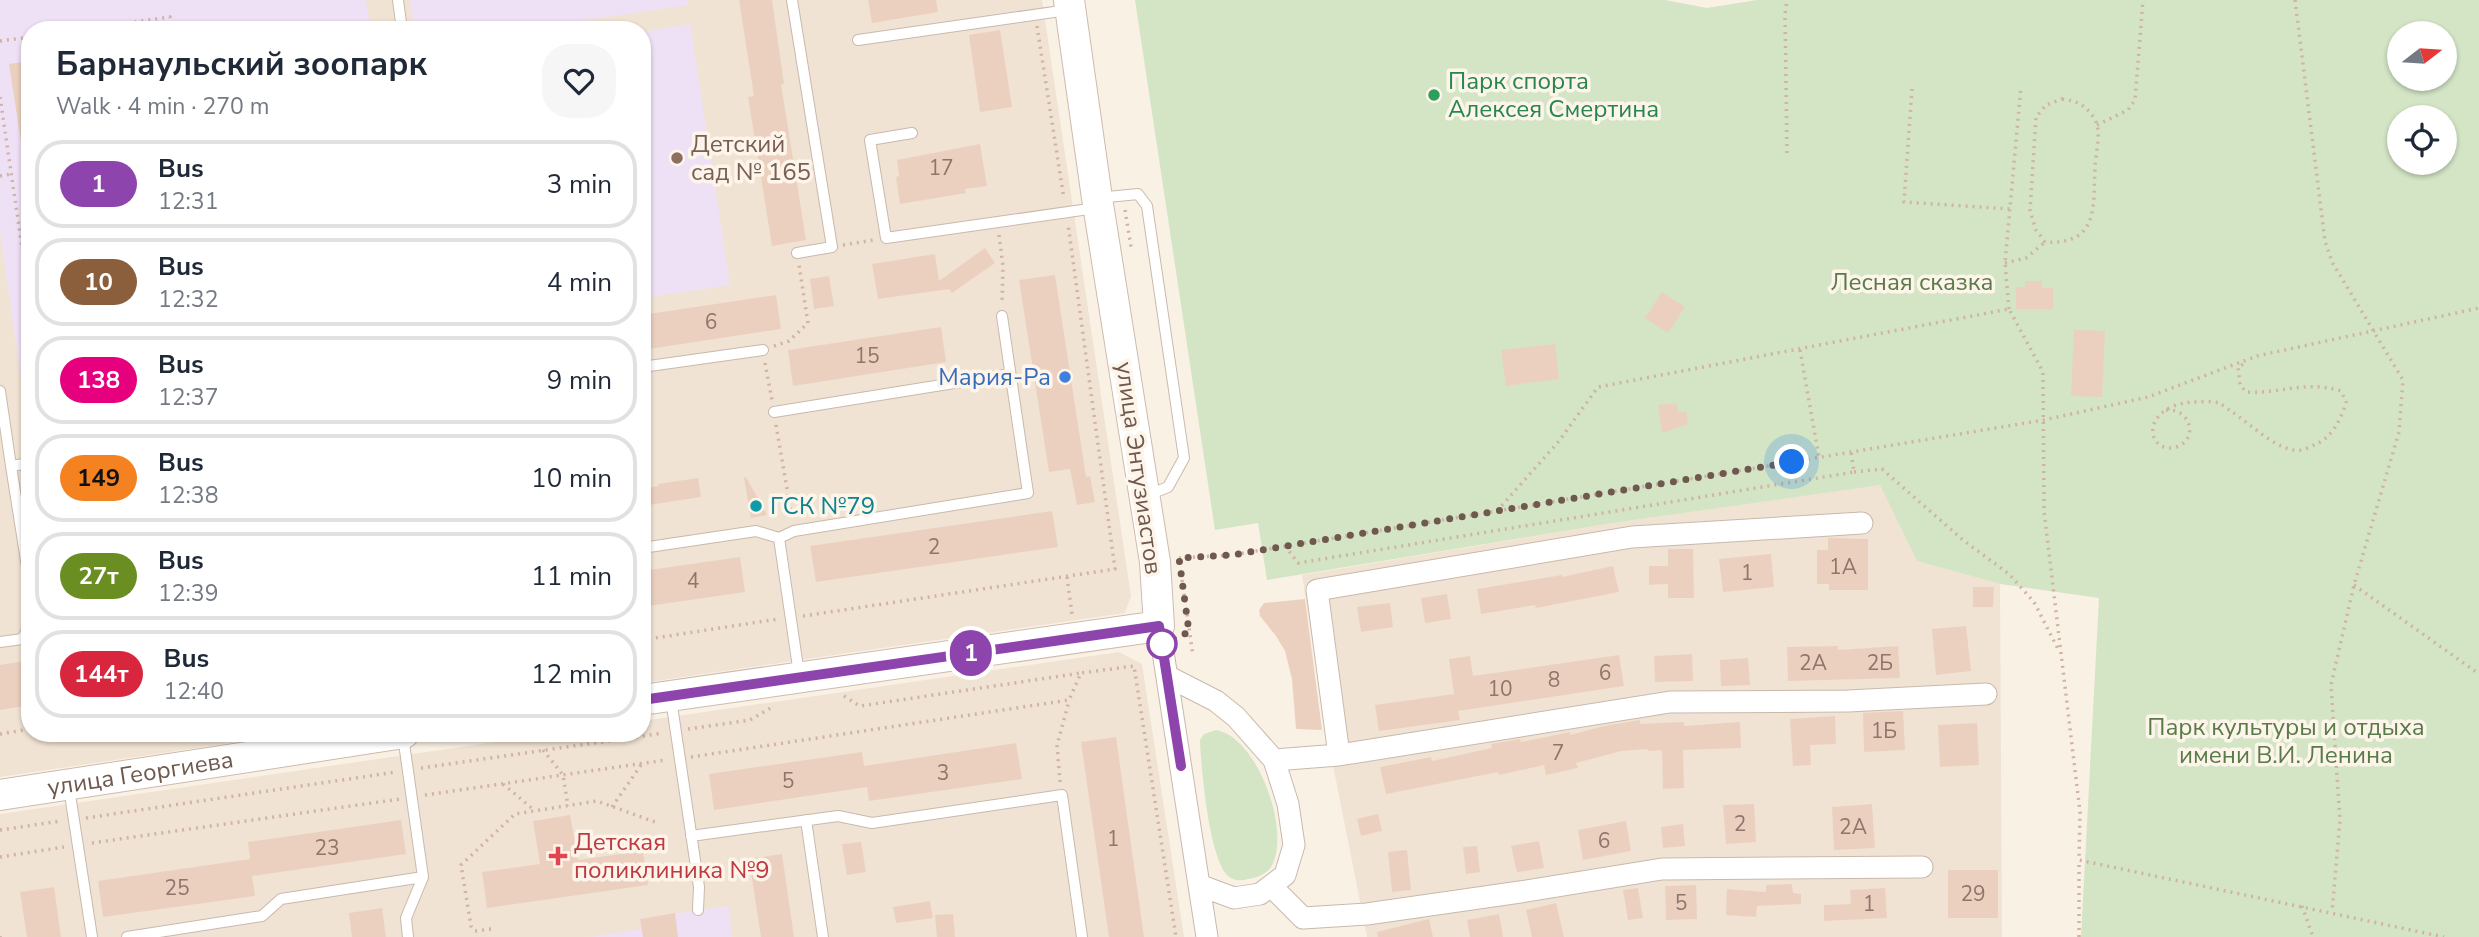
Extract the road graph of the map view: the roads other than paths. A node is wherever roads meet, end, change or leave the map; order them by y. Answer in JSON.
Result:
{"nodes":[{"id":1,"x":398,"y":0,"type":"edge"},
{"id":2,"x":792,"y":0,"type":"edge"},
{"id":3,"x":1070,"y":5,"type":"edge"},
{"id":4,"x":401,"y":21,"type":"edge"},
{"id":5,"x":858,"y":40,"type":"dead end"},
{"id":6,"x":912,"y":133,"type":"dead end"},
{"id":7,"x":1098,"y":203,"type":"junction"},
{"id":8,"x":797,"y":253,"type":"road end"},
{"id":9,"x":1002,"y":316,"type":"road end"},
{"id":10,"x":763,"y":350,"type":"road end"},
{"id":11,"x":651,"y":367,"type":"edge"},
{"id":12,"x":1010,"y":374,"type":"junction"},
{"id":13,"x":0,"y":391,"type":"edge"},
{"id":14,"x":774,"y":412,"type":"road end"},
{"id":15,"x":21,"y":464,"type":"edge"},
{"id":16,"x":11,"y":466,"type":"junction"},
{"id":17,"x":1145,"y":496,"type":"junction"},
{"id":18,"x":1862,"y":523,"type":"dead end"},
{"id":19,"x":21,"y":529,"type":"edge"},
{"id":20,"x":779,"y":538,"type":"junction"},
{"id":21,"x":651,"y":547,"type":"edge"},
{"id":22,"x":1159,"y":626,"type":"junction"},
{"id":23,"x":21,"y":639,"type":"edge"},
{"id":24,"x":0,"y":642,"type":"edge"},
{"id":25,"x":1167,"y":676,"type":"junction"},
{"id":26,"x":799,"y":677,"type":"junction"},
{"id":27,"x":1986,"y":694,"type":"dead end"},
{"id":28,"x":657,"y":698,"type":"edge"},
{"id":29,"x":345,"y":742,"type":"edge"},
{"id":30,"x":404,"y":742,"type":"edge"},
{"id":31,"x":1339,"y":755,"type":"junction"},
{"id":32,"x":1274,"y":760,"type":"junction"},
{"id":33,"x":68,"y":785,"type":"junction"},
{"id":34,"x":0,"y":795,"type":"edge"},
{"id":35,"x":806,"y":820,"type":"junction"},
{"id":36,"x":691,"y":836,"type":"junction"},
{"id":37,"x":1922,"y":867,"type":"dead end"},
{"id":38,"x":423,"y":877,"type":"junction"},
{"id":39,"x":1199,"y":885,"type":"junction"},
{"id":40,"x":1271,"y":886,"type":"junction"},
{"id":41,"x":698,"y":910,"type":"dead end"},
{"id":42,"x":92,"y":937,"type":"edge"},
{"id":43,"x":127,"y":937,"type":"edge"},
{"id":44,"x":408,"y":937,"type":"edge"},
{"id":45,"x":823,"y":937,"type":"edge"},
{"id":46,"x":1082,"y":937,"type":"edge"},
{"id":47,"x":1207,"y":937,"type":"edge"}],
"edges":[{"from":1,"to":4,"type":"lane"},
{"from":2,"to":8,"type":"lane"},
{"from":3,"to":5,"type":"lane"},
{"from":3,"to":7,"type":"street","name":"улица Энтузиастов"},
{"from":6,"to":7,"type":"lane"},
{"from":7,"to":17,"type":"street","name":"улица Энтузиастов"},
{"from":7,"to":17,"type":"lane"},
{"from":9,"to":12,"type":"lane"},
{"from":10,"to":11,"type":"lane"},
{"from":12,"to":14,"type":"lane"},
{"from":12,"to":20,"type":"lane"},
{"from":13,"to":16,"type":"lane"},
{"from":15,"to":16,"type":"lane"},
{"from":16,"to":19,"type":"lane"},
{"from":17,"to":22,"type":"street","name":"улица Энтузиастов"},
{"from":18,"to":31,"type":"street"},
{"from":20,"to":21,"type":"lane"},
{"from":20,"to":26,"type":"lane"},
{"from":22,"to":25,"type":"street","name":"улица Энтузиастов"},
{"from":22,"to":26,"type":"street"},
{"from":23,"to":24,"type":"lane"},
{"from":25,"to":32,"type":"street"},
{"from":25,"to":39,"type":"street","name":"улица Энтузиастов"},
{"from":26,"to":28,"type":"street"},
{"from":27,"to":31,"type":"street"},
{"from":28,"to":36,"type":"lane"},
{"from":29,"to":33,"type":"street","name":"улица Георгиева"},
{"from":30,"to":38,"type":"lane"},
{"from":31,"to":32,"type":"street"},
{"from":32,"to":40,"type":"street"},
{"from":33,"to":34,"type":"street","name":"улица Георгиева"},
{"from":33,"to":42,"type":"lane"},
{"from":35,"to":36,"type":"lane"},
{"from":35,"to":45,"type":"lane"},
{"from":35,"to":46,"type":"lane"},
{"from":36,"to":41,"type":"lane"},
{"from":37,"to":40,"type":"street"},
{"from":38,"to":43,"type":"lane"},
{"from":38,"to":44,"type":"lane"},
{"from":39,"to":40,"type":"street"},
{"from":39,"to":47,"type":"street","name":"улица Энтузиастов"}]}
